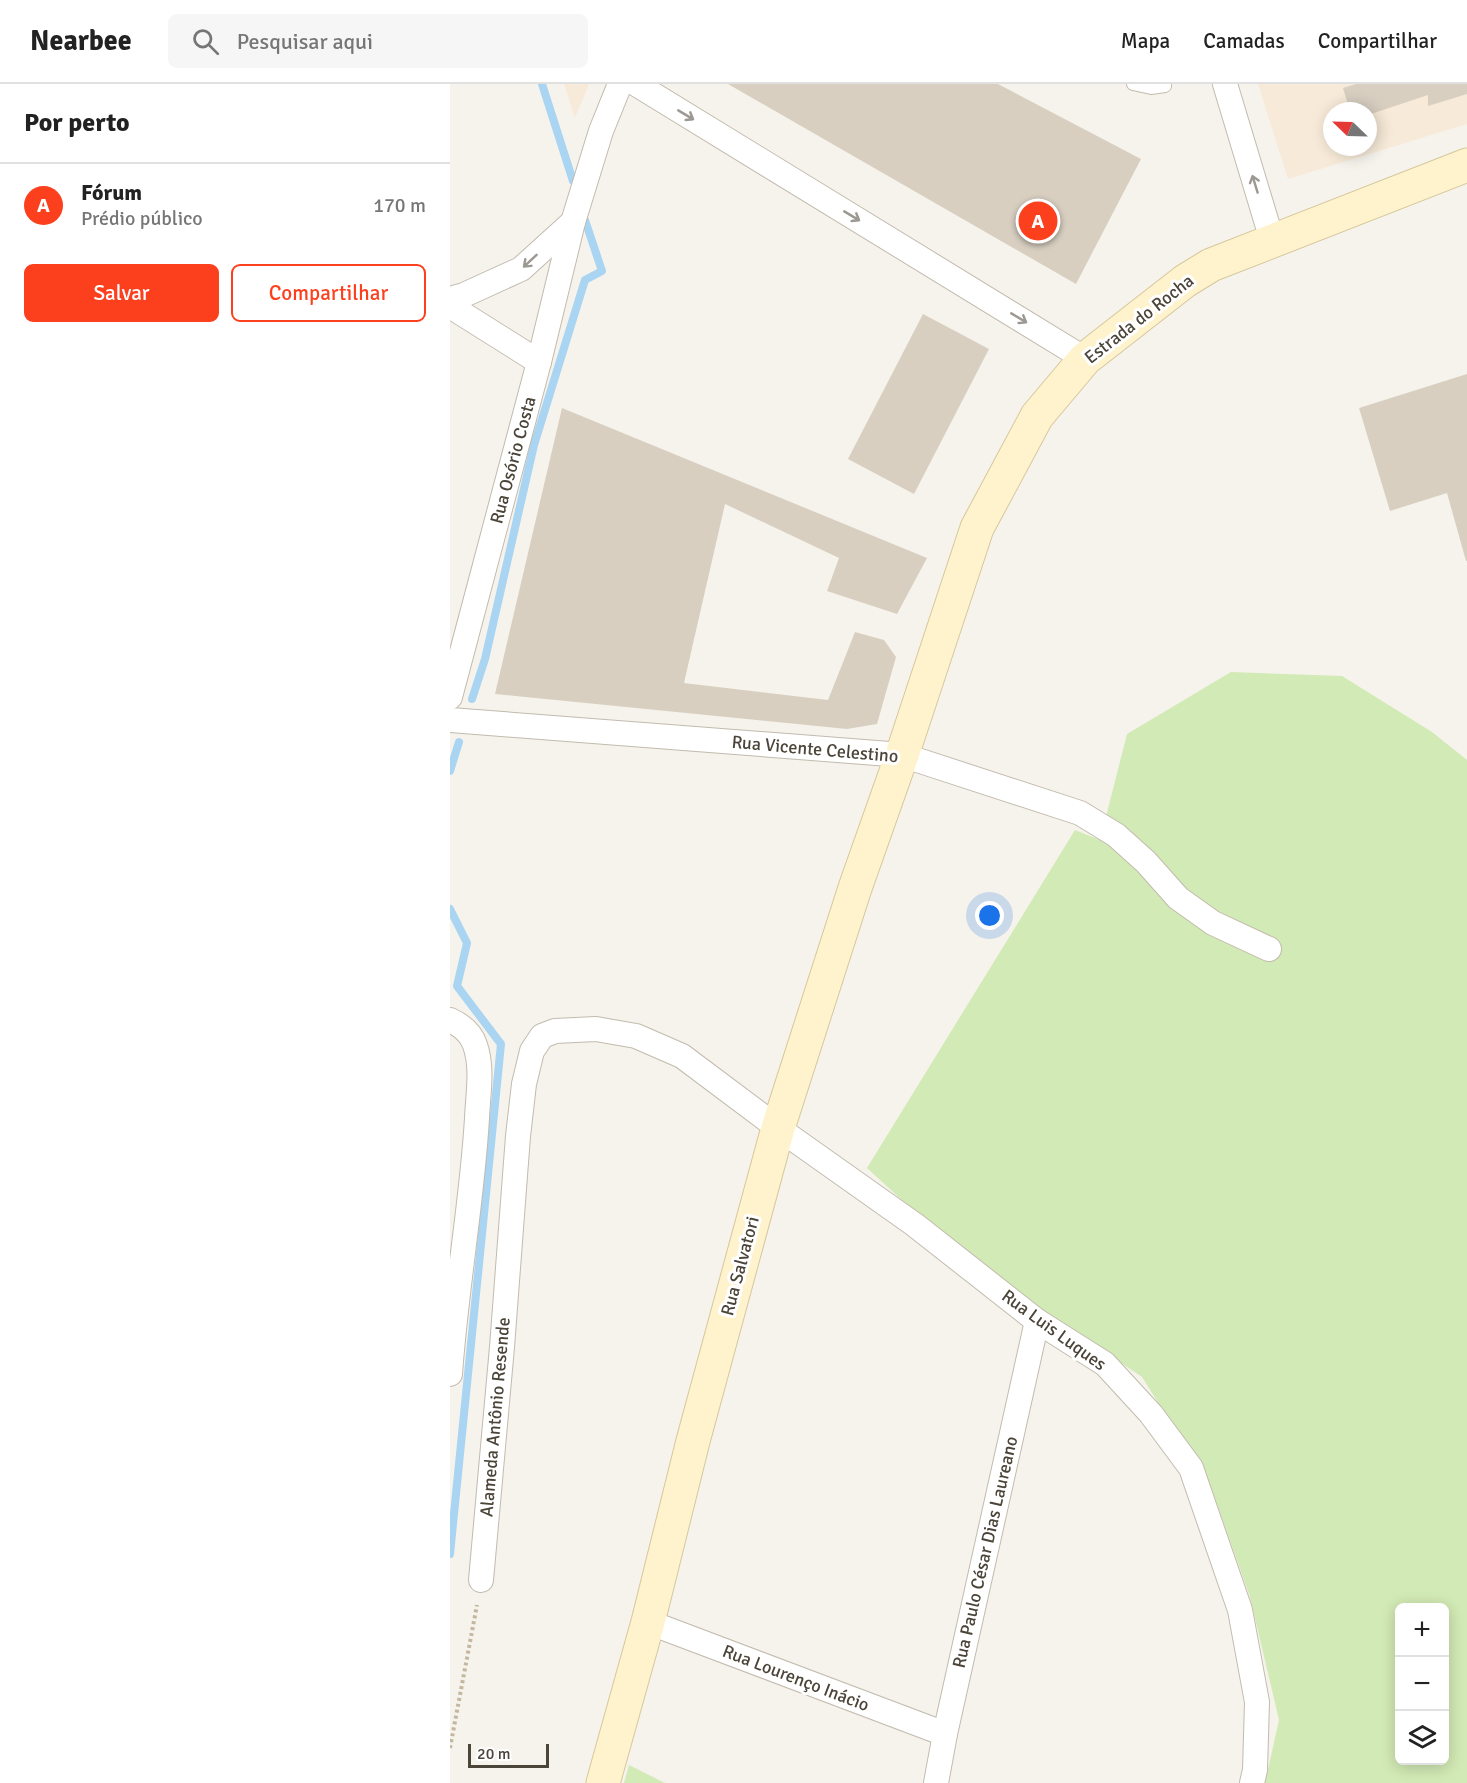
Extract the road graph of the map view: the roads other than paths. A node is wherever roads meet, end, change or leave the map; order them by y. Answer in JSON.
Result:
{"nodes":[{"id":1,"x":620,"y":84,"type":"edge"},
{"id":2,"x":636,"y":84,"type":"edge"},
{"id":3,"x":1133,"y":84,"type":"edge"},
{"id":4,"x":1165,"y":84,"type":"edge"},
{"id":5,"x":1225,"y":84,"type":"edge"},
{"id":6,"x":1467,"y":165,"type":"edge"},
{"id":7,"x":573,"y":222,"type":"junction"},
{"id":8,"x":1272,"y":240,"type":"junction"},
{"id":9,"x":450,"y":299,"type":"edge"},
{"id":10,"x":450,"y":306,"type":"edge"},
{"id":11,"x":1085,"y":359,"type":"junction"},
{"id":12,"x":539,"y":362,"type":"junction"},
{"id":13,"x":450,"y":697,"type":"edge"},
{"id":14,"x":450,"y":720,"type":"edge"},
{"id":15,"x":902,"y":755,"type":"junction"},
{"id":16,"x":1269,"y":949,"type":"dead end"},
{"id":17,"x":450,"y":1020,"type":"edge"},
{"id":18,"x":778,"y":1128,"type":"junction"},
{"id":19,"x":1036,"y":1321,"type":"junction"},
{"id":20,"x":450,"y":1374,"type":"edge"},
{"id":21,"x":481,"y":1580,"type":"road end"},
{"id":22,"x":648,"y":1622,"type":"junction"},
{"id":23,"x":945,"y":1734,"type":"junction"},
{"id":24,"x":603,"y":1783,"type":"edge"},
{"id":25,"x":936,"y":1783,"type":"edge"},
{"id":26,"x":1252,"y":1783,"type":"edge"}],
"edges":[{"from":1,"to":7,"type":"street","name":"Rua Osório Costa"},
{"from":2,"to":11,"type":"street","one_way":true},
{"from":3,"to":4,"type":"lane"},
{"from":8,"to":5,"type":"street","one_way":true},
{"from":6,"to":8,"type":"street","name":"Estrada do Rocha"},
{"from":7,"to":9,"type":"street","one_way":true},
{"from":7,"to":12,"type":"street","name":"Rua Osório Costa"},
{"from":8,"to":11,"type":"street","name":"Estrada do Rocha"},
{"from":10,"to":12,"type":"street"},
{"from":11,"to":15,"type":"street","name":"Estrada do Rocha"},
{"from":12,"to":13,"type":"street","name":"Rua Osório Costa"},
{"from":14,"to":15,"type":"street","name":"Rua Vicente Celestino"},
{"from":15,"to":16,"type":"street","name":"Rua Vicente Celestino"},
{"from":15,"to":18,"type":"street","name":"Rua Salvatori"},
{"from":17,"to":20,"type":"street"},
{"from":18,"to":19,"type":"street","name":"Rua Luis Luques"},
{"from":18,"to":21,"type":"street","name":"Alameda Antônio Resende"},
{"from":18,"to":22,"type":"street","name":"Rua Salvatori"},
{"from":19,"to":23,"type":"street","name":"Rua Paulo César Dias Laureano"},
{"from":19,"to":26,"type":"street","name":"Rua Luis Luques"},
{"from":22,"to":23,"type":"street","name":"Rua Lourenço Inácio"},
{"from":22,"to":24,"type":"street","name":"Rua Salvatori"},
{"from":23,"to":25,"type":"street","name":"Rua Paulo César Dias Laureano"}]}
